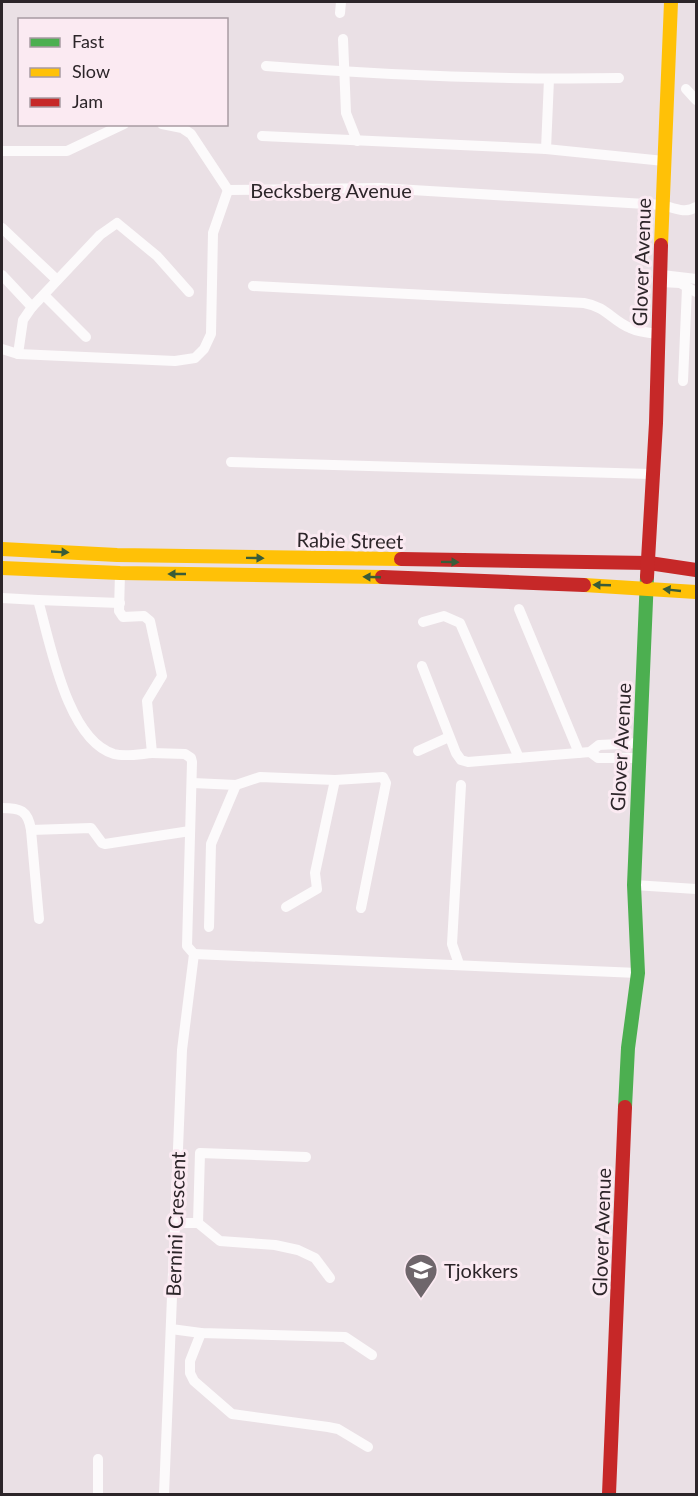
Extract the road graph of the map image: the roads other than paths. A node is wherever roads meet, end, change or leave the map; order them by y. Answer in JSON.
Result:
{"nodes":[{"id":1,"x":340,"y":2,"type":"edge"},
{"id":2,"x":671,"y":2,"type":"edge"},
{"id":3,"x":340,"y":14,"type":"dead end"},
{"id":4,"x":343,"y":39,"type":"dead end"},
{"id":5,"x":266,"y":66,"type":"dead end"},
{"id":6,"x":345,"y":72,"type":"junction"},
{"id":7,"x":619,"y":78,"type":"dead end"},
{"id":8,"x":549,"y":79,"type":"junction"},
{"id":9,"x":686,"y":89,"type":"dead end"},
{"id":10,"x":696,"y":100,"type":"edge"},
{"id":11,"x":120,"y":126,"type":"edge"},
{"id":12,"x":170,"y":126,"type":"edge"},
{"id":13,"x":262,"y":136,"type":"dead end"},
{"id":14,"x":357,"y":141,"type":"junction"},
{"id":15,"x":546,"y":149,"type":"junction"},
{"id":16,"x":2,"y":151,"type":"edge"},
{"id":17,"x":664,"y":161,"type":"junction"},
{"id":18,"x":228,"y":190,"type":"junction"},
{"id":19,"x":662,"y":205,"type":"junction"},
{"id":20,"x":696,"y":207,"type":"edge"},
{"id":21,"x":2,"y":228,"type":"edge"},
{"id":22,"x":2,"y":275,"type":"edge"},
{"id":23,"x":661,"y":279,"type":"junction"},
{"id":24,"x":696,"y":279,"type":"edge"},
{"id":25,"x":57,"y":280,"type":"junction"},
{"id":26,"x":253,"y":285,"type":"dead end"},
{"id":27,"x":692,"y":290,"type":"edge"},
{"id":28,"x":189,"y":292,"type":"dead end"},
{"id":29,"x":44,"y":295,"type":"junction"},
{"id":30,"x":32,"y":306,"type":"junction"},
{"id":31,"x":659,"y":334,"type":"junction"},
{"id":32,"x":86,"y":337,"type":"dead end"},
{"id":33,"x":2,"y":349,"type":"edge"},
{"id":34,"x":18,"y":354,"type":"junction"},
{"id":35,"x":683,"y":381,"type":"dead end"},
{"id":36,"x":231,"y":462,"type":"dead end"},
{"id":37,"x":651,"y":474,"type":"junction"},
{"id":38,"x":2,"y":549,"type":"edge"},
{"id":39,"x":649,"y":563,"type":"junction"},
{"id":40,"x":2,"y":568,"type":"edge"},
{"id":41,"x":696,"y":570,"type":"edge"},
{"id":42,"x":120,"y":573,"type":"junction"},
{"id":43,"x":648,"y":587,"type":"junction"},
{"id":44,"x":696,"y":592,"type":"edge"},
{"id":45,"x":2,"y":598,"type":"edge"},
{"id":46,"x":38,"y":600,"type":"junction"},
{"id":47,"x":120,"y":603,"type":"junction"},
{"id":48,"x":519,"y":609,"type":"dead end"},
{"id":49,"x":423,"y":622,"type":"dead end"},
{"id":50,"x":422,"y":666,"type":"dead end"},
{"id":51,"x":449,"y":737,"type":"junction"},
{"id":52,"x":639,"y":743,"type":"junction"},
{"id":53,"x":418,"y":751,"type":"dead end"},
{"id":54,"x":585,"y":752,"type":"junction"},
{"id":55,"x":152,"y":753,"type":"junction"},
{"id":56,"x":519,"y":758,"type":"junction"},
{"id":57,"x":638,"y":758,"type":"junction"},
{"id":58,"x":334,"y":780,"type":"junction"},
{"id":59,"x":193,"y":783,"type":"junction"},
{"id":60,"x":236,"y":785,"type":"junction"},
{"id":61,"x":461,"y":785,"type":"dead end"},
{"id":62,"x":2,"y":808,"type":"edge"},
{"id":63,"x":31,"y":830,"type":"junction"},
{"id":64,"x":190,"y":831,"type":"junction"},
{"id":65,"x":634,"y":885,"type":"junction"},
{"id":66,"x":696,"y":889,"type":"edge"},
{"id":67,"x":286,"y":907,"type":"dead end"},
{"id":68,"x":361,"y":908,"type":"dead end"},
{"id":69,"x":39,"y":919,"type":"dead end"},
{"id":70,"x":209,"y":927,"type":"dead end"},
{"id":71,"x":194,"y":954,"type":"junction"},
{"id":72,"x":459,"y":964,"type":"junction"},
{"id":73,"x":638,"y":973,"type":"junction"},
{"id":74,"x":306,"y":1157,"type":"dead end"},
{"id":75,"x":175,"y":1223,"type":"junction"},
{"id":76,"x":198,"y":1223,"type":"junction"},
{"id":77,"x":330,"y":1278,"type":"dead end"},
{"id":78,"x":171,"y":1329,"type":"junction"},
{"id":79,"x":201,"y":1333,"type":"junction"},
{"id":80,"x":372,"y":1355,"type":"dead end"},
{"id":81,"x":368,"y":1447,"type":"dead end"},
{"id":82,"x":98,"y":1459,"type":"dead end"},
{"id":83,"x":98,"y":1494,"type":"edge"},
{"id":84,"x":164,"y":1494,"type":"edge"},
{"id":85,"x":609,"y":1494,"type":"edge"}],
"edges":[{"from":1,"to":3,"type":"street"},
{"from":2,"to":17,"type":"street","name":"Glover Avenue"},
{"from":4,"to":6,"type":"street"},
{"from":5,"to":6,"type":"street"},
{"from":6,"to":8,"type":"street"},
{"from":6,"to":14,"type":"street"},
{"from":7,"to":8,"type":"street"},
{"from":8,"to":15,"type":"street"},
{"from":9,"to":10,"type":"street"},
{"from":11,"to":16,"type":"street"},
{"from":12,"to":18,"type":"street"},
{"from":13,"to":14,"type":"street"},
{"from":14,"to":15,"type":"street"},
{"from":15,"to":17,"type":"street"},
{"from":17,"to":19,"type":"street","name":"Glover Avenue"},
{"from":18,"to":19,"type":"street","name":"Becksberg Avenue"},
{"from":18,"to":34,"type":"street","name":"Becksberg Avenue"},
{"from":19,"to":20,"type":"street","name":"Becksberg Avenue"},
{"from":19,"to":23,"type":"street","name":"Glover Avenue"},
{"from":21,"to":25,"type":"street"},
{"from":22,"to":30,"type":"street"},
{"from":23,"to":24,"type":"street"},
{"from":23,"to":27,"type":"street"},
{"from":23,"to":31,"type":"street","name":"Glover Avenue"},
{"from":25,"to":28,"type":"street"},
{"from":25,"to":29,"type":"street"},
{"from":26,"to":31,"type":"street"},
{"from":27,"to":35,"type":"street"},
{"from":29,"to":30,"type":"street"},
{"from":29,"to":32,"type":"street"},
{"from":30,"to":34,"type":"street"},
{"from":31,"to":37,"type":"street","name":"Glover Avenue"},
{"from":33,"to":34,"type":"street","name":"Becksberg Avenue"},
{"from":36,"to":37,"type":"street"},
{"from":37,"to":39,"type":"street","name":"Glover Avenue"},
{"from":38,"to":39,"type":"street","name":"Rabie Street","one_way":true},
{"from":39,"to":41,"type":"street","name":"Rabie Street"},
{"from":39,"to":43,"type":"street","name":"Glover Avenue"},
{"from":40,"to":42,"type":"street","name":"Rabie Street"},
{"from":43,"to":42,"type":"street","name":"Rabie Street","one_way":true},
{"from":42,"to":47,"type":"street"},
{"from":44,"to":43,"type":"street","name":"Rabie Street","one_way":true},
{"from":43,"to":52,"type":"street","name":"Glover Avenue"},
{"from":45,"to":46,"type":"street"},
{"from":46,"to":47,"type":"street"},
{"from":46,"to":55,"type":"street"},
{"from":47,"to":55,"type":"street"},
{"from":48,"to":54,"type":"street"},
{"from":49,"to":56,"type":"street"},
{"from":50,"to":51,"type":"street"},
{"from":51,"to":53,"type":"street"},
{"from":51,"to":56,"type":"street"},
{"from":52,"to":54,"type":"street"},
{"from":52,"to":57,"type":"street","name":"Glover Avenue"},
{"from":54,"to":56,"type":"street"},
{"from":54,"to":57,"type":"street"},
{"from":55,"to":59,"type":"street","name":"Bernini Crescent"},
{"from":57,"to":65,"type":"street","name":"Glover Avenue"},
{"from":58,"to":60,"type":"street"},
{"from":58,"to":67,"type":"street"},
{"from":58,"to":68,"type":"street"},
{"from":59,"to":60,"type":"street"},
{"from":59,"to":64,"type":"street","name":"Bernini Crescent"},
{"from":60,"to":70,"type":"street"},
{"from":61,"to":72,"type":"street"},
{"from":62,"to":63,"type":"street"},
{"from":63,"to":64,"type":"street"},
{"from":63,"to":69,"type":"street"},
{"from":64,"to":71,"type":"street","name":"Bernini Crescent"},
{"from":65,"to":66,"type":"street"},
{"from":65,"to":73,"type":"street","name":"Glover Avenue"},
{"from":71,"to":72,"type":"street"},
{"from":71,"to":75,"type":"street","name":"Bernini Crescent"},
{"from":72,"to":73,"type":"street"},
{"from":73,"to":85,"type":"street","name":"Glover Avenue"},
{"from":74,"to":76,"type":"street"},
{"from":75,"to":76,"type":"street"},
{"from":75,"to":78,"type":"street","name":"Bernini Crescent"},
{"from":76,"to":77,"type":"street"},
{"from":78,"to":79,"type":"street"},
{"from":78,"to":84,"type":"street","name":"Bernini Crescent"},
{"from":79,"to":80,"type":"street"},
{"from":79,"to":81,"type":"street"},
{"from":82,"to":83,"type":"street"}]}
